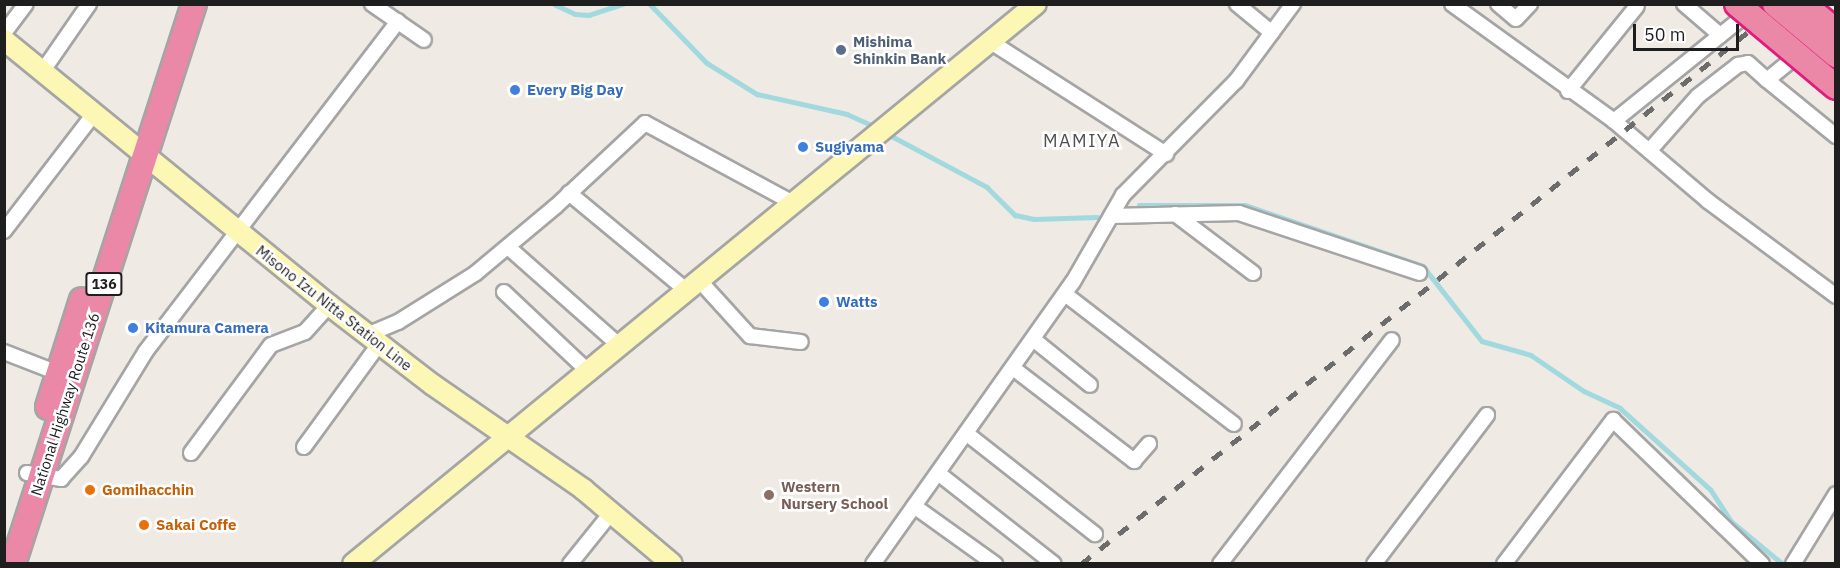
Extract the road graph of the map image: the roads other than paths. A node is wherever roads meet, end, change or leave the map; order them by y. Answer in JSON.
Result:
{"nodes":[{"id":1,"x":26,"y":4,"type":"edge"},
{"id":2,"x":89,"y":4,"type":"edge"},
{"id":3,"x":180,"y":4,"type":"edge"},
{"id":4,"x":194,"y":4,"type":"edge"},
{"id":5,"x":372,"y":4,"type":"edge"},
{"id":6,"x":1036,"y":4,"type":"edge"},
{"id":7,"x":1237,"y":4,"type":"edge"},
{"id":8,"x":1293,"y":4,"type":"edge"},
{"id":9,"x":1452,"y":4,"type":"edge"},
{"id":10,"x":1498,"y":4,"type":"edge"},
{"id":11,"x":1530,"y":4,"type":"edge"},
{"id":12,"x":1684,"y":4,"type":"edge"},
{"id":13,"x":1737,"y":4,"type":"edge"},
{"id":14,"x":1759,"y":4,"type":"edge"},
{"id":15,"x":1775,"y":4,"type":"edge"},
{"id":16,"x":1803,"y":4,"type":"edge"},
{"id":17,"x":1638,"y":6,"type":"edge"},
{"id":18,"x":398,"y":21,"type":"junction"},
{"id":19,"x":1836,"y":25,"type":"edge"},
{"id":20,"x":1836,"y":32,"type":"edge"},
{"id":21,"x":4,"y":33,"type":"edge"},
{"id":22,"x":1272,"y":33,"type":"junction"},
{"id":23,"x":1720,"y":35,"type":"junction"},
{"id":24,"x":4,"y":40,"type":"edge"},
{"id":25,"x":424,"y":40,"type":"dead end"},
{"id":26,"x":991,"y":42,"type":"junction"},
{"id":27,"x":1836,"y":55,"type":"edge"},
{"id":28,"x":42,"y":72,"type":"junction"},
{"id":29,"x":1767,"y":80,"type":"junction"},
{"id":30,"x":1836,"y":87,"type":"edge"},
{"id":31,"x":1568,"y":91,"type":"junction"},
{"id":32,"x":93,"y":115,"type":"junction"},
{"id":33,"x":1614,"y":121,"type":"junction"},
{"id":34,"x":1836,"y":136,"type":"edge"},
{"id":35,"x":1650,"y":150,"type":"junction"},
{"id":36,"x":138,"y":153,"type":"junction"},
{"id":37,"x":1166,"y":154,"type":"junction"},
{"id":38,"x":570,"y":194,"type":"junction"},
{"id":39,"x":791,"y":202,"type":"junction"},
{"id":40,"x":1175,"y":214,"type":"junction"},
{"id":41,"x":1111,"y":216,"type":"junction"},
{"id":42,"x":4,"y":231,"type":"edge"},
{"id":43,"x":237,"y":232,"type":"junction"},
{"id":44,"x":508,"y":247,"type":"junction"},
{"id":45,"x":1253,"y":273,"type":"dead end"},
{"id":46,"x":1419,"y":273,"type":"dead end"},
{"id":47,"x":693,"y":285,"type":"junction"},
{"id":48,"x":504,"y":292,"type":"dead end"},
{"id":49,"x":1065,"y":294,"type":"junction"},
{"id":50,"x":1836,"y":296,"type":"edge"},
{"id":51,"x":329,"y":305,"type":"junction"},
{"id":52,"x":373,"y":339,"type":"junction"},
{"id":53,"x":1033,"y":339,"type":"junction"},
{"id":54,"x":1392,"y":340,"type":"dead end"},
{"id":55,"x":801,"y":342,"type":"dead end"},
{"id":56,"x":620,"y":346,"type":"junction"},
{"id":57,"x":4,"y":352,"type":"edge"},
{"id":58,"x":1012,"y":368,"type":"junction"},
{"id":59,"x":589,"y":372,"type":"junction"},
{"id":60,"x":58,"y":373,"type":"junction"},
{"id":61,"x":1090,"y":385,"type":"dead end"},
{"id":62,"x":1487,"y":415,"type":"dead end"},
{"id":63,"x":1234,"y":423,"type":"dead end"},
{"id":64,"x":966,"y":433,"type":"junction"},
{"id":65,"x":509,"y":438,"type":"junction"},
{"id":66,"x":1149,"y":444,"type":"dead end"},
{"id":67,"x":304,"y":447,"type":"dead end"},
{"id":68,"x":190,"y":453,"type":"dead end"},
{"id":69,"x":938,"y":473,"type":"junction"},
{"id":70,"x":34,"y":475,"type":"junction"},
{"id":71,"x":1836,"y":494,"type":"edge"},
{"id":72,"x":915,"y":506,"type":"junction"},
{"id":73,"x":611,"y":513,"type":"junction"},
{"id":74,"x":1095,"y":534,"type":"dead end"},
{"id":75,"x":4,"y":546,"type":"edge"},
{"id":76,"x":1794,"y":561,"type":"edge"},
{"id":77,"x":13,"y":564,"type":"edge"},
{"id":78,"x":353,"y":564,"type":"edge"},
{"id":79,"x":570,"y":564,"type":"edge"},
{"id":80,"x":672,"y":564,"type":"edge"},
{"id":81,"x":873,"y":564,"type":"edge"},
{"id":82,"x":995,"y":564,"type":"edge"},
{"id":83,"x":1054,"y":564,"type":"edge"},
{"id":84,"x":1220,"y":564,"type":"edge"},
{"id":85,"x":1374,"y":564,"type":"edge"},
{"id":86,"x":1504,"y":564,"type":"edge"},
{"id":87,"x":1762,"y":564,"type":"edge"}],
"edges":[{"from":1,"to":21,"type":"street"},
{"from":2,"to":28,"type":"street"},
{"from":3,"to":36,"type":"highway","name":"National Highway Route 136","number":"136"},
{"from":4,"to":36,"type":"highway","name":"National Highway Route 136","number":"136"},
{"from":5,"to":18,"type":"street"},
{"from":6,"to":26,"type":"street"},
{"from":7,"to":22,"type":"street"},
{"from":8,"to":22,"type":"street"},
{"from":9,"to":31,"type":"street"},
{"from":10,"to":11,"type":"street"},
{"from":12,"to":23,"type":"street"},
{"from":13,"to":30,"type":"highway","bridge":true},
{"from":14,"to":23,"type":"street"},
{"from":15,"to":27,"type":"highway","bridge":true},
{"from":16,"to":20,"type":"highway","bridge":true},
{"from":17,"to":31,"type":"street"},
{"from":18,"to":25,"type":"street"},
{"from":18,"to":43,"type":"street"},
{"from":19,"to":29,"type":"street"},
{"from":22,"to":37,"type":"street"},
{"from":23,"to":33,"type":"street"},
{"from":24,"to":28,"type":"street","name":"Misono Izu Nitta Station Line"},
{"from":26,"to":37,"type":"street"},
{"from":26,"to":39,"type":"street"},
{"from":28,"to":32,"type":"street","name":"Misono Izu Nitta Station Line"},
{"from":29,"to":34,"type":"street"},
{"from":29,"to":35,"type":"street"},
{"from":31,"to":33,"type":"street"},
{"from":32,"to":36,"type":"street","name":"Misono Izu Nitta Station Line"},
{"from":32,"to":42,"type":"street"},
{"from":33,"to":35,"type":"street"},
{"from":35,"to":50,"type":"street"},
{"from":36,"to":43,"type":"street","name":"Misono Izu Nitta Station Line"},
{"from":36,"to":60,"type":"highway","name":"National Highway Route 136","number":"136"},
{"from":36,"to":70,"type":"highway","name":"National Highway Route 136","number":"136"},
{"from":37,"to":41,"type":"street"},
{"from":38,"to":39,"type":"street"},
{"from":38,"to":44,"type":"street"},
{"from":38,"to":47,"type":"street"},
{"from":39,"to":47,"type":"street"},
{"from":40,"to":41,"type":"street"},
{"from":40,"to":45,"type":"street"},
{"from":40,"to":46,"type":"street"},
{"from":41,"to":49,"type":"street"},
{"from":43,"to":51,"type":"street","name":"Misono Izu Nitta Station Line"},
{"from":43,"to":70,"type":"street"},
{"from":44,"to":52,"type":"street"},
{"from":44,"to":56,"type":"street"},
{"from":47,"to":55,"type":"street"},
{"from":47,"to":56,"type":"street"},
{"from":48,"to":59,"type":"street"},
{"from":49,"to":53,"type":"street"},
{"from":49,"to":63,"type":"street"},
{"from":51,"to":52,"type":"street","name":"Misono Izu Nitta Station Line"},
{"from":51,"to":68,"type":"street"},
{"from":52,"to":65,"type":"street","name":"Misono Izu Nitta Station Line"},
{"from":52,"to":67,"type":"street"},
{"from":53,"to":58,"type":"street"},
{"from":53,"to":61,"type":"street"},
{"from":54,"to":84,"type":"street"},
{"from":56,"to":59,"type":"street"},
{"from":57,"to":60,"type":"street"},
{"from":58,"to":64,"type":"street"},
{"from":58,"to":66,"type":"street"},
{"from":59,"to":65,"type":"street"},
{"from":60,"to":70,"type":"highway","name":"National Highway Route 136","number":"136"},
{"from":62,"to":85,"type":"street"},
{"from":64,"to":69,"type":"street"},
{"from":64,"to":74,"type":"street"},
{"from":65,"to":73,"type":"street","name":"Misono Izu Nitta Station Line"},
{"from":65,"to":78,"type":"street"},
{"from":69,"to":72,"type":"street"},
{"from":69,"to":83,"type":"street"},
{"from":70,"to":75,"type":"highway","name":"National Highway Route 136","number":"136"},
{"from":70,"to":77,"type":"highway","name":"National Highway Route 136","number":"136"},
{"from":71,"to":76,"type":"street"},
{"from":72,"to":81,"type":"street"},
{"from":72,"to":82,"type":"street"},
{"from":73,"to":79,"type":"street"},
{"from":73,"to":80,"type":"street","name":"Misono Izu Nitta Station Line"},
{"from":86,"to":87,"type":"street"}]}
